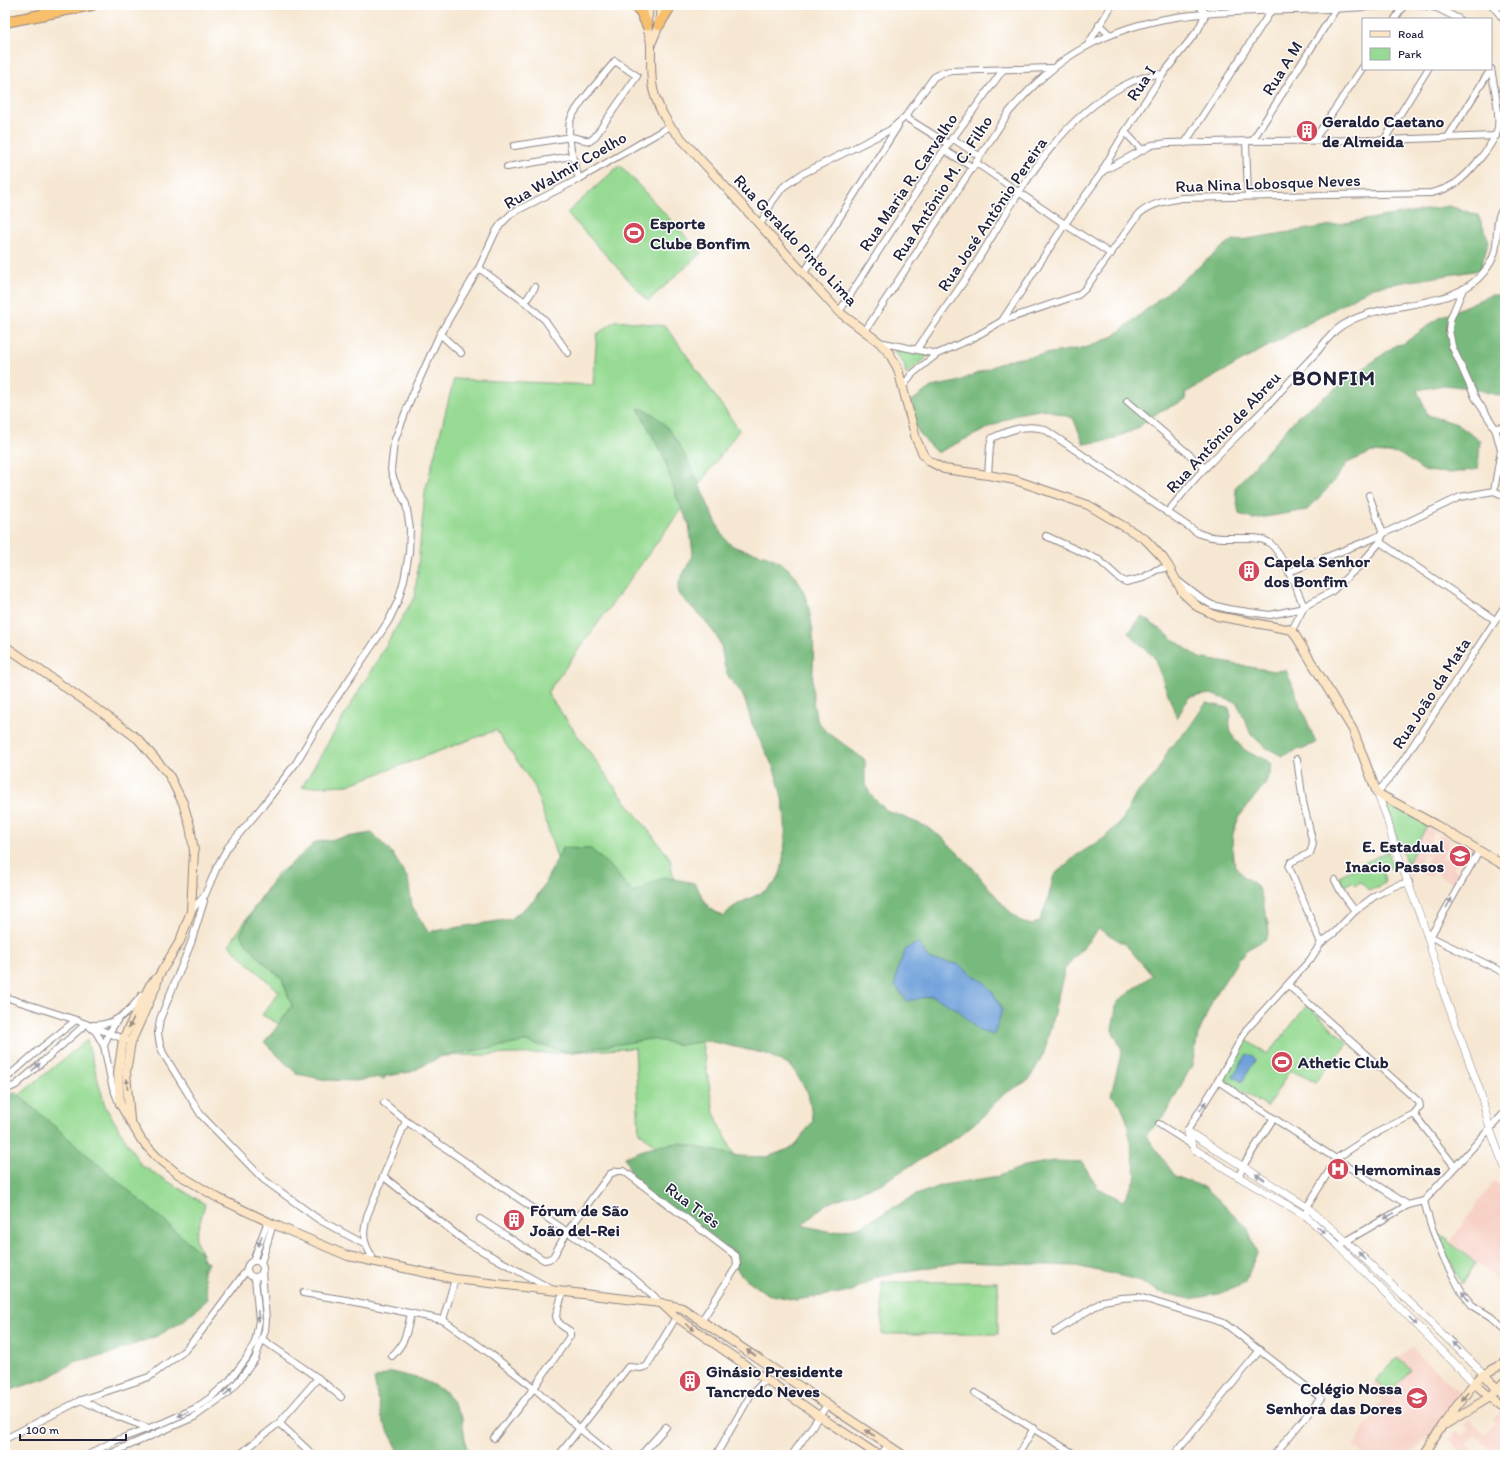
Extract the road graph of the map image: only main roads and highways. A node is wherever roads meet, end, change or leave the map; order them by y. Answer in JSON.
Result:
{"nodes":[{"id":1,"x":92,"y":5,"type":"edge"},
{"id":2,"x":635,"y":5,"type":"edge"},
{"id":3,"x":649,"y":5,"type":"edge"},
{"id":4,"x":661,"y":5,"type":"edge"},
{"id":5,"x":671,"y":5,"type":"edge"},
{"id":6,"x":5,"y":22,"type":"edge"},
{"id":7,"x":647,"y":25,"type":"junction"},
{"id":8,"x":659,"y":25,"type":"junction"},
{"id":9,"x":651,"y":44,"type":"junction"},
{"id":10,"x":5,"y":646,"type":"edge"},
{"id":11,"x":1505,"y":866,"type":"edge"},
{"id":12,"x":158,"y":978,"type":"junction"},
{"id":13,"x":131,"y":1123,"type":"junction"},
{"id":14,"x":660,"y":1303,"type":"junction"},
{"id":15,"x":1505,"y":1363,"type":"edge"},
{"id":16,"x":1484,"y":1374,"type":"junction"},
{"id":17,"x":1505,"y":1381,"type":"edge"},
{"id":18,"x":1474,"y":1383,"type":"junction"},
{"id":19,"x":1498,"y":1390,"type":"junction"},
{"id":20,"x":1490,"y":1398,"type":"junction"},
{"id":21,"x":1505,"y":1408,"type":"edge"},
{"id":22,"x":1442,"y":1426,"type":"junction"},
{"id":23,"x":878,"y":1455,"type":"edge"},
{"id":24,"x":903,"y":1455,"type":"edge"},
{"id":25,"x":1424,"y":1455,"type":"edge"}],
"edges":[{"from":1,"to":6,"type":"highway"},
{"from":2,"to":7,"type":"highway"},
{"from":3,"to":7,"type":"main road"},
{"from":4,"to":8,"type":"main road"},
{"from":5,"to":8,"type":"highway"},
{"from":7,"to":9,"type":"main road"},
{"from":8,"to":9,"type":"main road"},
{"from":9,"to":11,"type":"main road","name":"Rua Geraldo Pinto Lima"},
{"from":10,"to":12,"type":"main road"},
{"from":13,"to":12,"type":"main road","one_way":true},
{"from":12,"to":13,"type":"main road","one_way":true},
{"from":13,"to":14,"type":"main road"},
{"from":14,"to":23,"type":"main road","one_way":true},
{"from":24,"to":14,"type":"main road","one_way":true},
{"from":15,"to":16,"type":"main road"},
{"from":16,"to":18,"type":"main road"},
{"from":16,"to":19,"type":"main road"},
{"from":17,"to":19,"type":"main road"},
{"from":18,"to":20,"type":"main road"},
{"from":18,"to":22,"type":"main road","one_way":true},
{"from":19,"to":20,"type":"main road"},
{"from":20,"to":21,"type":"main road"},
{"from":20,"to":22,"type":"main road"},
{"from":22,"to":25,"type":"main road"}]}
